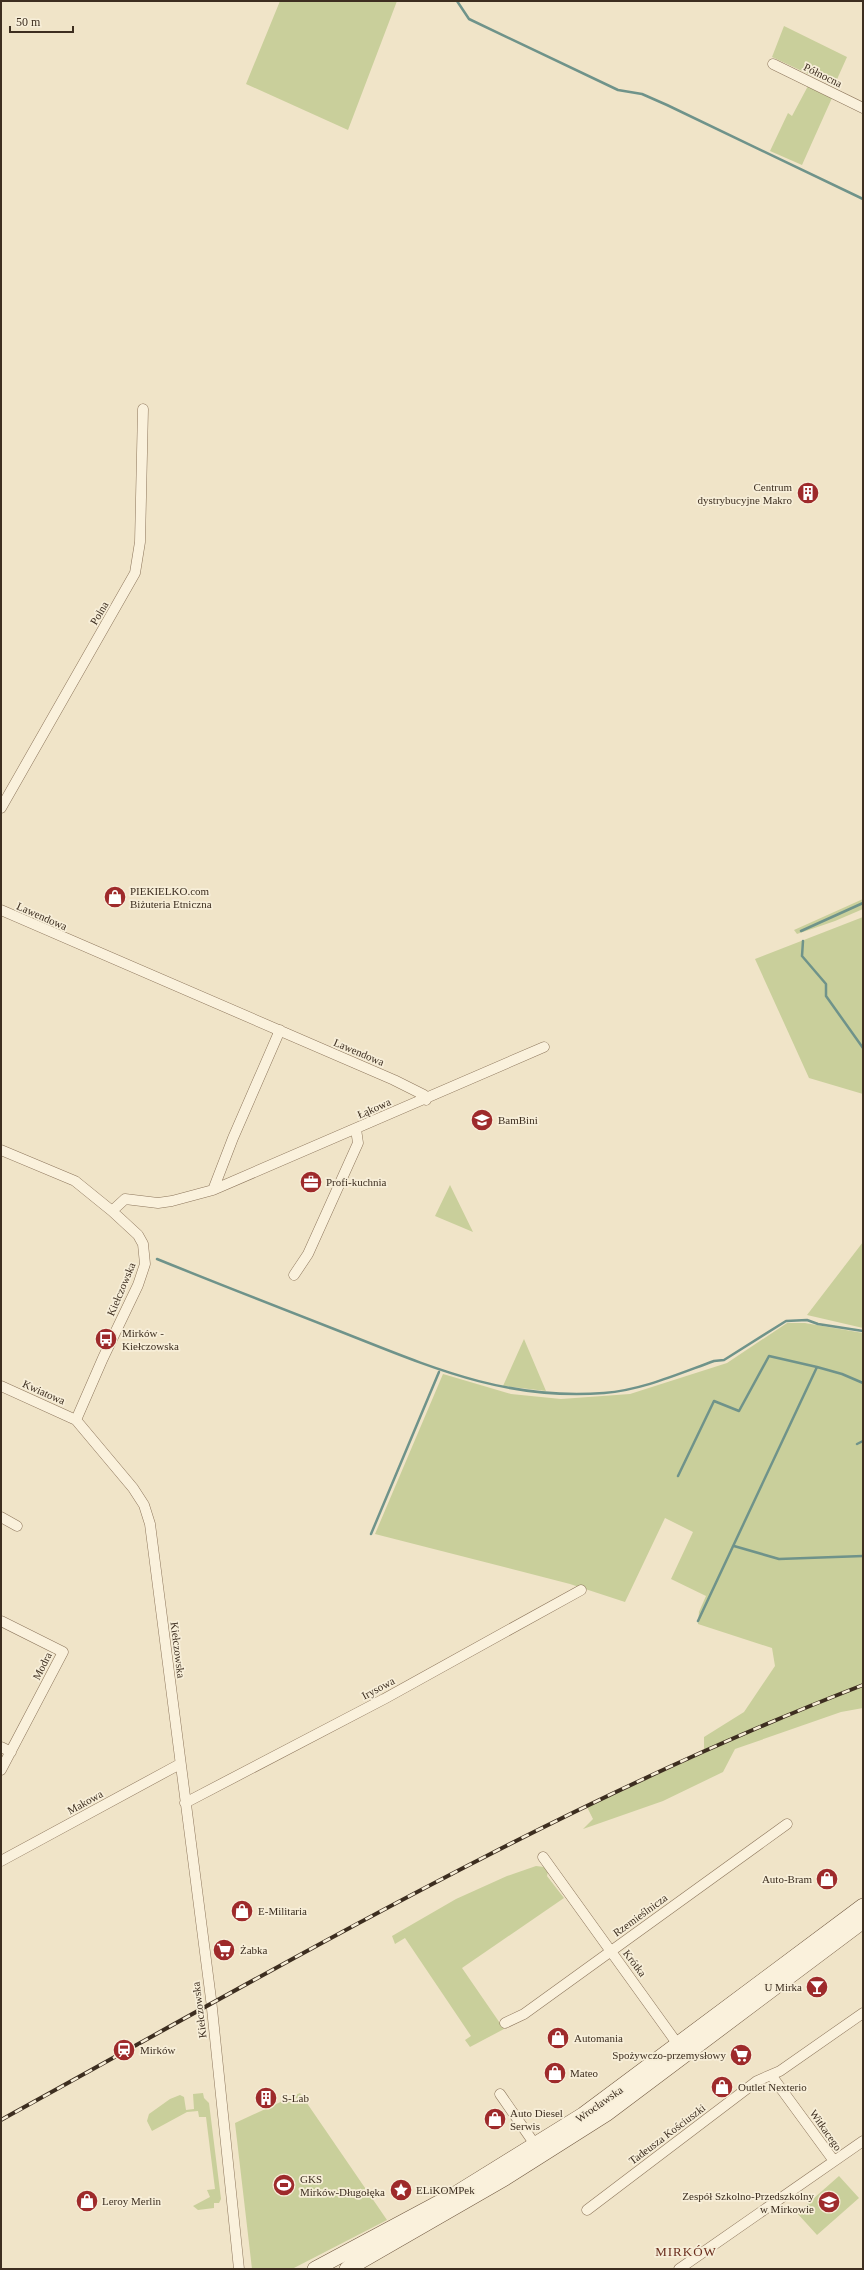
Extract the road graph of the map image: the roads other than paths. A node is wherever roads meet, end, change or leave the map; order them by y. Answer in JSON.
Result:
{"nodes":[{"id":1,"x":773,"y":64,"type":"dead end"},
{"id":2,"x":863,"y":108,"type":"edge"},
{"id":3,"x":143,"y":408,"type":"dead end"},
{"id":4,"x":1,"y":808,"type":"edge"},
{"id":5,"x":1,"y":910,"type":"edge"},
{"id":6,"x":280,"y":1030,"type":"junction"},
{"id":7,"x":544,"y":1048,"type":"dead end"},
{"id":8,"x":426,"y":1100,"type":"junction"},
{"id":9,"x":356,"y":1129,"type":"junction"},
{"id":10,"x":1,"y":1150,"type":"edge"},
{"id":11,"x":213,"y":1190,"type":"junction"},
{"id":12,"x":112,"y":1211,"type":"junction"},
{"id":13,"x":294,"y":1275,"type":"dead end"},
{"id":14,"x":1,"y":1386,"type":"edge"},
{"id":15,"x":76,"y":1420,"type":"junction"},
{"id":16,"x":1,"y":1516,"type":"edge"},
{"id":17,"x":17,"y":1526,"type":"dead end"},
{"id":18,"x":581,"y":1590,"type":"dead end"},
{"id":19,"x":1,"y":1622,"type":"edge"},
{"id":20,"x":1,"y":1747,"type":"edge"},
{"id":21,"x":11,"y":1752,"type":"junction"},
{"id":22,"x":180,"y":1764,"type":"junction"},
{"id":23,"x":1,"y":1770,"type":"edge"},
{"id":24,"x":185,"y":1803,"type":"junction"},
{"id":25,"x":787,"y":1824,"type":"dead end"},
{"id":26,"x":543,"y":1857,"type":"dead end"},
{"id":27,"x":1,"y":1861,"type":"edge"},
{"id":28,"x":863,"y":1906,"type":"edge"},
{"id":29,"x":863,"y":1921,"type":"edge"},
{"id":30,"x":610,"y":1951,"type":"junction"},
{"id":31,"x":863,"y":2013,"type":"edge"},
{"id":32,"x":505,"y":2023,"type":"dead end"},
{"id":33,"x":679,"y":2046,"type":"junction"},
{"id":34,"x":771,"y":2074,"type":"junction"},
{"id":35,"x":500,"y":2094,"type":"dead end"},
{"id":36,"x":863,"y":2140,"type":"edge"},
{"id":37,"x":536,"y":2146,"type":"junction"},
{"id":38,"x":834,"y":2161,"type":"junction"},
{"id":39,"x":587,"y":2210,"type":"dead end"},
{"id":40,"x":692,"y":2266,"type":"edge"},
{"id":41,"x":239,"y":2269,"type":"edge"},
{"id":42,"x":314,"y":2269,"type":"edge"},
{"id":43,"x":347,"y":2269,"type":"edge"},
{"id":44,"x":679,"y":2269,"type":"edge"}],
"edges":[{"from":1,"to":2,"type":"street","name":"Północna"},
{"from":3,"to":4,"type":"street","name":"Polna"},
{"from":5,"to":6,"type":"street","name":"Lawendowa"},
{"from":6,"to":8,"type":"street","name":"Lawendowa"},
{"from":6,"to":11,"type":"street"},
{"from":7,"to":8,"type":"street","name":"Łąkowa"},
{"from":8,"to":9,"type":"street","name":"Łąkowa"},
{"from":9,"to":11,"type":"street","name":"Łąkowa"},
{"from":9,"to":13,"type":"street"},
{"from":10,"to":12,"type":"street","name":"Kiełczowska"},
{"from":11,"to":12,"type":"street","name":"Łąkowa"},
{"from":12,"to":15,"type":"street","name":"Kiełczowska"},
{"from":14,"to":15,"type":"street","name":"Kwiatowa"},
{"from":15,"to":22,"type":"street","name":"Kiełczowska"},
{"from":16,"to":17,"type":"street"},
{"from":18,"to":24,"type":"street","name":"Irysowa"},
{"from":19,"to":21,"type":"street","name":"Modra"},
{"from":20,"to":21,"type":"street"},
{"from":21,"to":23,"type":"street","name":"Modra"},
{"from":22,"to":24,"type":"street","name":"Kiełczowska"},
{"from":22,"to":27,"type":"street","name":"Makowa"},
{"from":24,"to":41,"type":"street","name":"Kiełczowska"},
{"from":25,"to":30,"type":"street","name":"Rzemieślnicza"},
{"from":26,"to":30,"type":"street","name":"Krótka"},
{"from":28,"to":33,"type":"main road","name":"Wrocławska"},
{"from":29,"to":43,"type":"main road","name":"Wrocławska"},
{"from":30,"to":32,"type":"street","name":"Rzemieślnicza"},
{"from":30,"to":33,"type":"street","name":"Krótka"},
{"from":31,"to":34,"type":"street","name":"Tadeusza Kościuszki"},
{"from":33,"to":37,"type":"main road","name":"Wrocławska"},
{"from":34,"to":38,"type":"street","name":"Witkacego"},
{"from":34,"to":39,"type":"street","name":"Tadeusza Kościuszki"},
{"from":35,"to":37,"type":"street"},
{"from":36,"to":38,"type":"street"},
{"from":37,"to":42,"type":"main road","name":"Wrocławska"},
{"from":38,"to":40,"type":"street"},
{"from":40,"to":44,"type":"street"}]}
